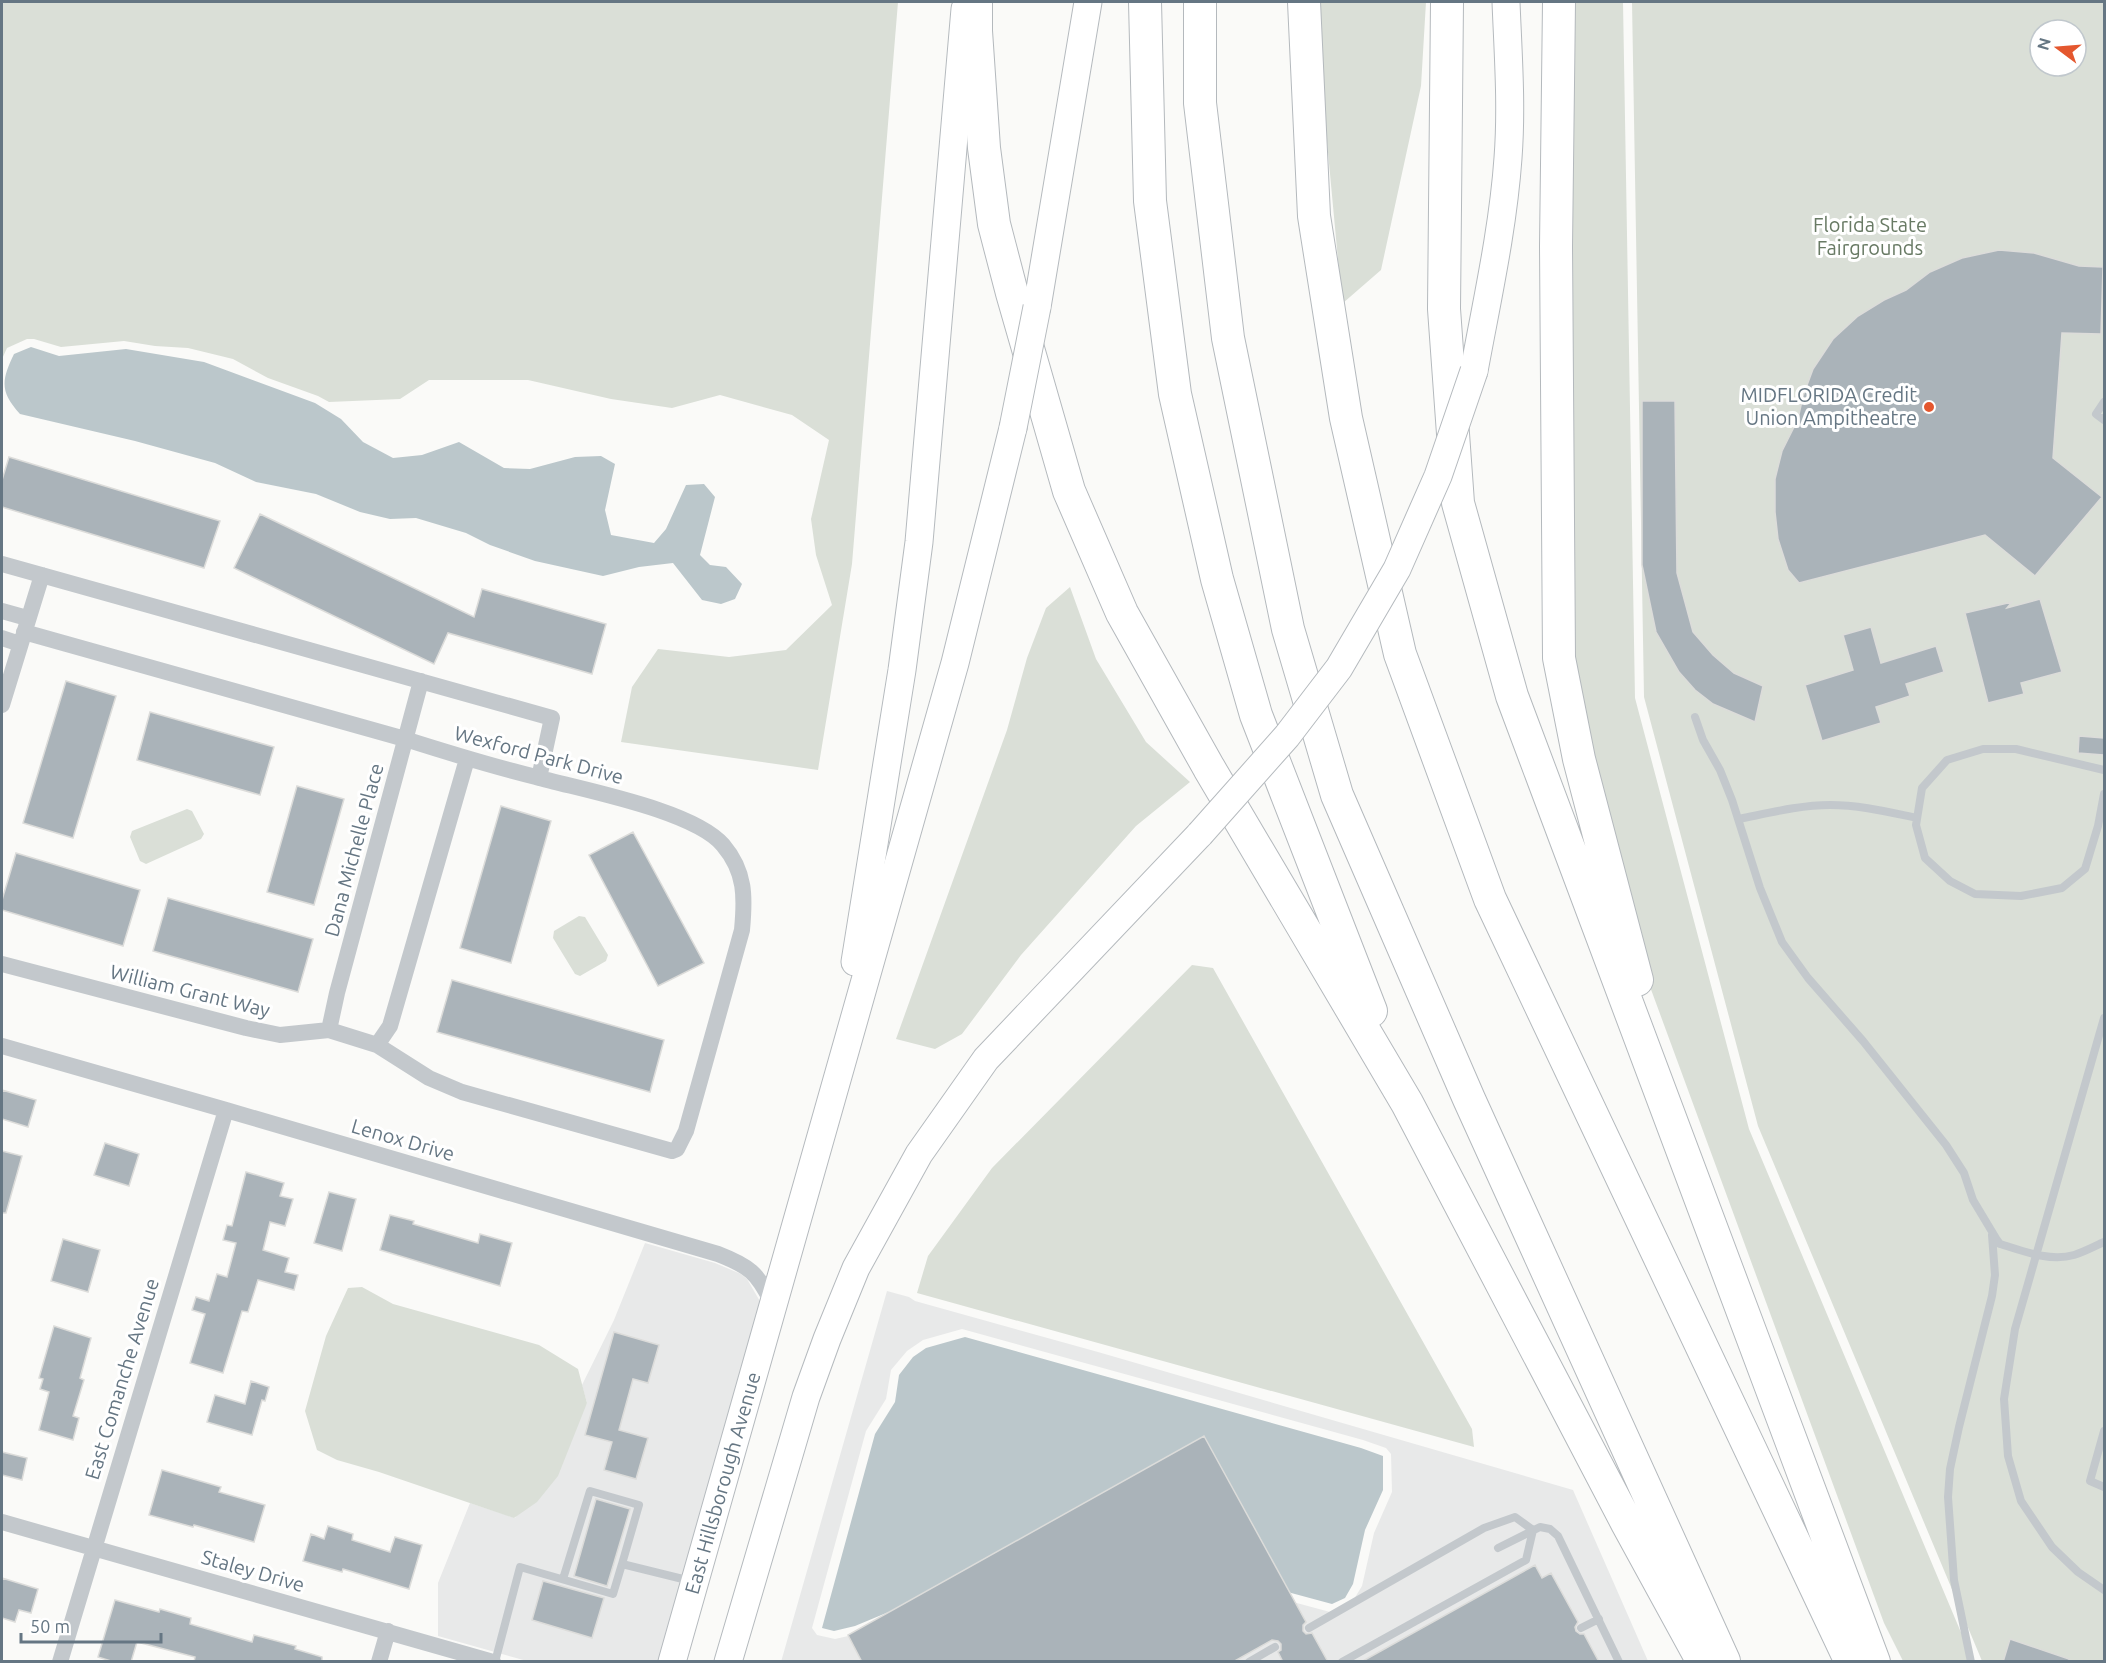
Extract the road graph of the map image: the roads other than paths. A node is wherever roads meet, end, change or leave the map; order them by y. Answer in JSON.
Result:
{"nodes":[{"id":1,"x":965,"y":2,"type":"edge"},
{"id":2,"x":976,"y":2,"type":"edge"},
{"id":3,"x":1088,"y":2,"type":"edge"},
{"id":4,"x":1145,"y":2,"type":"edge"},
{"id":5,"x":1200,"y":2,"type":"edge"},
{"id":6,"x":1304,"y":2,"type":"edge"},
{"id":7,"x":1447,"y":2,"type":"edge"},
{"id":8,"x":1506,"y":2,"type":"edge"},
{"id":9,"x":1512,"y":2,"type":"edge"},
{"id":10,"x":1559,"y":2,"type":"edge"},
{"id":11,"x":1508,"y":68,"type":"junction"},
{"id":12,"x":2104,"y":402,"type":"edge"},
{"id":13,"x":2104,"y":420,"type":"edge"},
{"id":14,"x":2,"y":564,"type":"edge"},
{"id":15,"x":42,"y":575,"type":"junction"},
{"id":16,"x":2,"y":611,"type":"edge"},
{"id":17,"x":24,"y":632,"type":"junction"},
{"id":18,"x":2,"y":638,"type":"edge"},
{"id":19,"x":421,"y":681,"type":"junction"},
{"id":20,"x":2,"y":705,"type":"edge"},
{"id":21,"x":1695,"y":717,"type":"dead end"},
{"id":22,"x":405,"y":739,"type":"junction"},
{"id":23,"x":467,"y":759,"type":"junction"},
{"id":24,"x":2104,"y":770,"type":"edge"},
{"id":25,"x":539,"y":778,"type":"junction"},
{"id":26,"x":2104,"y":794,"type":"edge"},
{"id":27,"x":1917,"y":818,"type":"junction"},
{"id":28,"x":1739,"y":819,"type":"junction"},
{"id":29,"x":2,"y":964,"type":"edge"},
{"id":30,"x":2104,"y":1018,"type":"edge"},
{"id":31,"x":329,"y":1030,"type":"junction"},
{"id":32,"x":377,"y":1045,"type":"junction"},
{"id":33,"x":2,"y":1046,"type":"edge"},
{"id":34,"x":835,"y":1085,"type":"junction"},
{"id":35,"x":1407,"y":1103,"type":"junction"},
{"id":36,"x":226,"y":1110,"type":"junction"},
{"id":37,"x":672,"y":1151,"type":"joint"},
{"id":38,"x":1684,"y":1155,"type":"junction"},
{"id":39,"x":1992,"y":1232,"type":"junction"},
{"id":40,"x":2104,"y":1242,"type":"edge"},
{"id":41,"x":2036,"y":1255,"type":"junction"},
{"id":42,"x":772,"y":1303,"type":"junction"},
{"id":43,"x":2104,"y":1431,"type":"edge"},
{"id":44,"x":722,"y":1485,"type":"junction"},
{"id":45,"x":2104,"y":1487,"type":"edge"},
{"id":46,"x":2,"y":1522,"type":"edge"},
{"id":47,"x":1533,"y":1530,"type":"junction"},
{"id":48,"x":93,"y":1548,"type":"junction"},
{"id":49,"x":1498,"y":1548,"type":"dead end"},
{"id":50,"x":622,"y":1564,"type":"junction"},
{"id":51,"x":563,"y":1579,"type":"junction"},
{"id":52,"x":694,"y":1582,"type":"junction"},
{"id":53,"x":2104,"y":1590,"type":"edge"},
{"id":54,"x":1599,"y":1619,"type":"junction"},
{"id":55,"x":1309,"y":1628,"type":"dead end"},
{"id":56,"x":1581,"y":1628,"type":"dead end"},
{"id":57,"x":388,"y":1631,"type":"junction"},
{"id":58,"x":1275,"y":1647,"type":"dead end"},
{"id":59,"x":730,"y":1660,"type":"edge"},
{"id":60,"x":60,"y":1662,"type":"edge"},
{"id":61,"x":379,"y":1662,"type":"edge"},
{"id":62,"x":494,"y":1662,"type":"edge"},
{"id":63,"x":672,"y":1662,"type":"edge"},
{"id":64,"x":691,"y":1662,"type":"edge"},
{"id":65,"x":1249,"y":1662,"type":"edge"},
{"id":66,"x":1342,"y":1662,"type":"edge"},
{"id":67,"x":1618,"y":1662,"type":"edge"},
{"id":68,"x":1703,"y":1662,"type":"edge"},
{"id":69,"x":1724,"y":1662,"type":"edge"},
{"id":70,"x":1851,"y":1662,"type":"edge"},
{"id":71,"x":1874,"y":1662,"type":"edge"},
{"id":72,"x":1971,"y":1662,"type":"edge"}],
"edges":[{"from":1,"to":34,"type":"main road"},
{"from":2,"to":35,"type":"highway"},
{"from":3,"to":34,"type":"main road","bridge":true},
{"from":4,"to":35,"type":"highway"},
{"from":5,"to":69,"type":"highway"},
{"from":6,"to":70,"type":"highway"},
{"from":7,"to":38,"type":"highway"},
{"from":8,"to":11,"type":"main road"},
{"from":9,"to":11,"type":"main road"},
{"from":10,"to":38,"type":"highway"},
{"from":11,"to":59,"type":"main road","bridge":true},
{"from":12,"to":13,"type":"lane"},
{"from":14,"to":15,"type":"street"},
{"from":15,"to":17,"type":"street"},
{"from":15,"to":19,"type":"street"},
{"from":16,"to":17,"type":"street","name":"Wexford Park Drive"},
{"from":17,"to":18,"type":"street","name":"Wexford Park Drive"},
{"from":17,"to":20,"type":"street"},
{"from":17,"to":22,"type":"street","name":"Wexford Park Drive"},
{"from":19,"to":22,"type":"street","name":"Dana Michelle Place"},
{"from":19,"to":25,"type":"street"},
{"from":21,"to":28,"type":"lane"},
{"from":22,"to":23,"type":"street","name":"Wexford Park Drive"},
{"from":22,"to":31,"type":"street","name":"Dana Michelle Place"},
{"from":23,"to":25,"type":"street","name":"Wexford Park Drive"},
{"from":23,"to":32,"type":"street"},
{"from":24,"to":27,"type":"lane"},
{"from":25,"to":37,"type":"street","name":"Wexford Park Drive"},
{"from":26,"to":27,"type":"lane"},
{"from":27,"to":28,"type":"lane"},
{"from":28,"to":39,"type":"lane"},
{"from":29,"to":31,"type":"street","name":"William Grant Way"},
{"from":30,"to":41,"type":"lane"},
{"from":31,"to":32,"type":"street","name":"William Grant Way"},
{"from":32,"to":37,"type":"street","name":"William Grant Way"},
{"from":33,"to":36,"type":"street","name":"Lenox Drive"},
{"from":34,"to":42,"type":"main road","name":"East Hillsborough Avenue"},
{"from":35,"to":68,"type":"highway"},
{"from":36,"to":42,"type":"street","name":"Lenox Drive"},
{"from":36,"to":48,"type":"street","name":"East Comanche Avenue"},
{"from":38,"to":71,"type":"highway"},
{"from":39,"to":41,"type":"lane"},
{"from":39,"to":72,"type":"lane"},
{"from":40,"to":41,"type":"lane"},
{"from":41,"to":53,"type":"lane"},
{"from":42,"to":44,"type":"main road","name":"East Hillsborough Avenue"},
{"from":43,"to":45,"type":"lane"},
{"from":44,"to":52,"type":"main road","name":"East Hillsborough Avenue"},
{"from":44,"to":64,"type":"main road"},
{"from":46,"to":48,"type":"street","name":"Staley Drive"},
{"from":47,"to":49,"type":"lane"},
{"from":47,"to":54,"type":"lane"},
{"from":47,"to":55,"type":"lane"},
{"from":47,"to":66,"type":"lane"},
{"from":48,"to":57,"type":"street","name":"Staley Drive"},
{"from":48,"to":60,"type":"street","name":"East Comanche Avenue"},
{"from":50,"to":51,"type":"lane"},
{"from":50,"to":51,"type":"lane"},
{"from":50,"to":52,"type":"lane"},
{"from":51,"to":62,"type":"lane"},
{"from":52,"to":63,"type":"main road","name":"East Hillsborough Avenue"},
{"from":54,"to":56,"type":"lane"},
{"from":54,"to":67,"type":"lane"},
{"from":57,"to":61,"type":"street"},
{"from":57,"to":62,"type":"street","name":"Staley Drive"},
{"from":58,"to":65,"type":"lane"}]}
